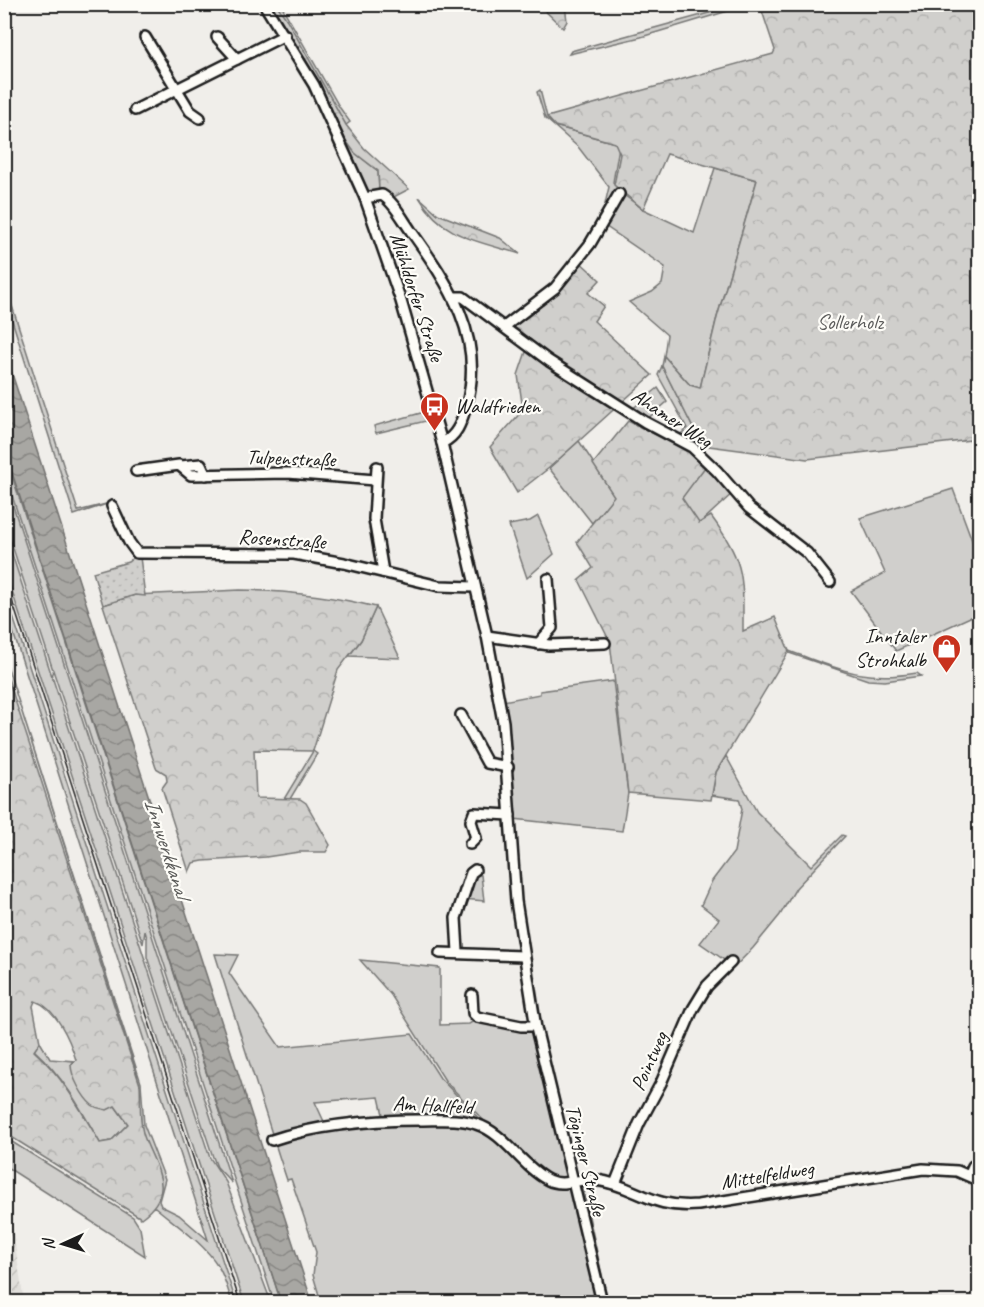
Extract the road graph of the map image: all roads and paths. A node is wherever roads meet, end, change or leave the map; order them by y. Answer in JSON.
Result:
{"nodes":[{"id":1,"x":264,"y":4,"type":"edge"},
{"id":2,"x":285,"y":35,"type":"junction"},
{"id":3,"x":145,"y":37,"type":"dead end"},
{"id":4,"x":217,"y":37,"type":"dead end"},
{"id":5,"x":237,"y":59,"type":"junction"},
{"id":6,"x":177,"y":89,"type":"junction"},
{"id":7,"x":135,"y":110,"type":"dead end"},
{"id":8,"x":200,"y":118,"type":"dead end"},
{"id":9,"x":619,"y":194,"type":"dead end"},
{"id":10,"x":365,"y":198,"type":"junction"},
{"id":11,"x":454,"y":297,"type":"junction"},
{"id":12,"x":504,"y":327,"type":"junction"},
{"id":13,"x":442,"y":443,"type":"junction"},
{"id":14,"x":377,"y":467,"type":"dead end"},
{"id":15,"x":136,"y":471,"type":"dead end"},
{"id":16,"x":375,"y":480,"type":"junction"},
{"id":17,"x":112,"y":506,"type":"dead end"},
{"id":18,"x":383,"y":572,"type":"junction"},
{"id":19,"x":548,"y":579,"type":"dead end"},
{"id":20,"x":830,"y":582,"type":"dead end"},
{"id":21,"x":475,"y":587,"type":"junction"},
{"id":22,"x":487,"y":636,"type":"junction"},
{"id":23,"x":605,"y":643,"type":"dead end"},
{"id":24,"x":538,"y":644,"type":"junction"},
{"id":25,"x":489,"y":648,"type":"joint"},
{"id":26,"x":461,"y":715,"type":"dead end"},
{"id":27,"x":508,"y":767,"type":"junction"},
{"id":28,"x":510,"y":815,"type":"junction"},
{"id":29,"x":470,"y":844,"type":"dead end"},
{"id":30,"x":475,"y":870,"type":"dead end"},
{"id":31,"x":458,"y":952,"type":"junction"},
{"id":32,"x":440,"y":953,"type":"dead end"},
{"id":33,"x":523,"y":956,"type":"junction"},
{"id":34,"x":731,"y":962,"type":"dead end"},
{"id":35,"x":472,"y":996,"type":"dead end"},
{"id":36,"x":536,"y":1026,"type":"junction"},
{"id":37,"x":272,"y":1140,"type":"dead end"},
{"id":38,"x":980,"y":1162,"type":"edge"},
{"id":39,"x":969,"y":1175,"type":"junction"},
{"id":40,"x":980,"y":1181,"type":"edge"},
{"id":41,"x":574,"y":1182,"type":"junction"},
{"id":42,"x":615,"y":1184,"type":"junction"},
{"id":43,"x":602,"y":1302,"type":"edge"}],
"edges":[{"from":1,"to":2,"type":"street","name":"Mühldorfer Straße"},
{"from":2,"to":5,"type":"street"},
{"from":2,"to":10,"type":"street","name":"Mühldorfer Straße"},
{"from":3,"to":6,"type":"street"},
{"from":4,"to":5,"type":"street"},
{"from":5,"to":6,"type":"street"},
{"from":6,"to":7,"type":"street"},
{"from":6,"to":8,"type":"street"},
{"from":9,"to":12,"type":"street"},
{"from":10,"to":11,"type":"street","name":"Mühldorfer Straße"},
{"from":10,"to":13,"type":"street","name":"Mühldorfer Straße"},
{"from":11,"to":12,"type":"street","name":"Ahamer Weg"},
{"from":11,"to":13,"type":"street","name":"Mühldorfer Straße"},
{"from":12,"to":20,"type":"street","name":"Ahamer Weg"},
{"from":13,"to":21,"type":"street","name":"Mühldorfer Straße"},
{"from":14,"to":16,"type":"street"},
{"from":15,"to":16,"type":"street","name":"Tulpenstraße"},
{"from":16,"to":18,"type":"street"},
{"from":17,"to":18,"type":"street","name":"Rosenstraße"},
{"from":18,"to":21,"type":"street","name":"Rosenstraße"},
{"from":19,"to":24,"type":"street"},
{"from":21,"to":22,"type":"street","name":"Mühldorfer Straße"},
{"from":22,"to":24,"type":"street"},
{"from":22,"to":25,"type":"street","name":"Mühldorfer Straße"},
{"from":23,"to":24,"type":"street"},
{"from":25,"to":27,"type":"street","name":"Töginger Straße"},
{"from":26,"to":27,"type":"street"},
{"from":27,"to":28,"type":"street","name":"Töginger Straße"},
{"from":28,"to":29,"type":"street"},
{"from":28,"to":33,"type":"street","name":"Töginger Straße"},
{"from":30,"to":31,"type":"street"},
{"from":31,"to":32,"type":"street"},
{"from":31,"to":33,"type":"street"},
{"from":33,"to":36,"type":"street","name":"Töginger Straße"},
{"from":34,"to":42,"type":"street","name":"Pointweg"},
{"from":35,"to":36,"type":"street"},
{"from":36,"to":41,"type":"street","name":"Töginger Straße"},
{"from":37,"to":41,"type":"street","name":"Am Hallfeld"},
{"from":38,"to":39,"type":"street"},
{"from":39,"to":40,"type":"street","name":"Mittelfeldweg"},
{"from":39,"to":42,"type":"street","name":"Mittelfeldweg"},
{"from":41,"to":42,"type":"street","name":"Mittelfeldweg"},
{"from":41,"to":43,"type":"street","name":"Töginger Straße"}]}
